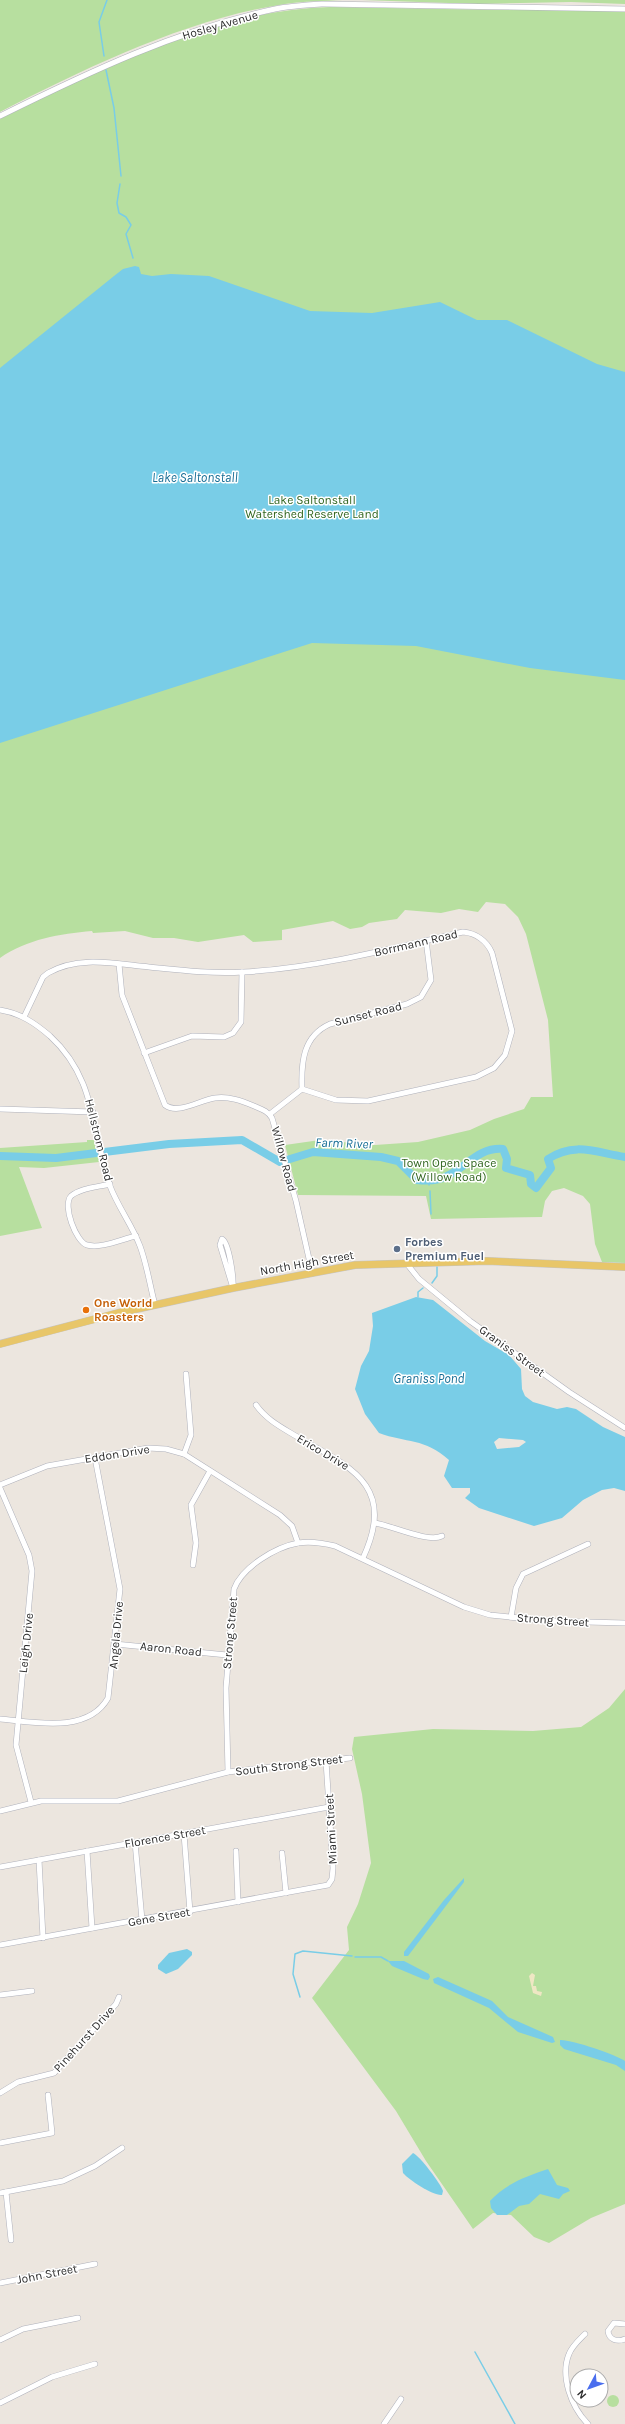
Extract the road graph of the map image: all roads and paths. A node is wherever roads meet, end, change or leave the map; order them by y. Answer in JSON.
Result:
{"nodes":[{"id":1,"x":625,"y":9,"type":"edge"},
{"id":2,"x":0,"y":116,"type":"edge"},
{"id":3,"x":426,"y":940,"type":"junction"},
{"id":4,"x":119,"y":964,"type":"junction"},
{"id":5,"x":242,"y":972,"type":"junction"},
{"id":6,"x":0,"y":1010,"type":"edge"},
{"id":7,"x":24,"y":1017,"type":"junction"},
{"id":8,"x":144,"y":1053,"type":"junction"},
{"id":9,"x":302,"y":1089,"type":"junction"},
{"id":10,"x":0,"y":1109,"type":"edge"},
{"id":11,"x":93,"y":1112,"type":"junction"},
{"id":12,"x":270,"y":1114,"type":"junction"},
{"id":13,"x":110,"y":1184,"type":"junction"},
{"id":14,"x":136,"y":1236,"type":"junction"},
{"id":15,"x":407,"y":1264,"type":"junction"},
{"id":16,"x":625,"y":1267,"type":"edge"},
{"id":17,"x":312,"y":1272,"type":"junction"},
{"id":18,"x":233,"y":1288,"type":"junction"},
{"id":19,"x":155,"y":1305,"type":"junction"},
{"id":20,"x":0,"y":1344,"type":"edge"},
{"id":21,"x":186,"y":1374,"type":"dead end"},
{"id":22,"x":256,"y":1405,"type":"dead end"},
{"id":23,"x":625,"y":1428,"type":"edge"},
{"id":24,"x":184,"y":1454,"type":"junction"},
{"id":25,"x":95,"y":1458,"type":"junction"},
{"id":26,"x":210,"y":1471,"type":"junction"},
{"id":27,"x":0,"y":1487,"type":"edge"},
{"id":28,"x":375,"y":1523,"type":"junction"},
{"id":29,"x":442,"y":1536,"type":"dead end"},
{"id":30,"x":298,"y":1543,"type":"junction"},
{"id":31,"x":588,"y":1544,"type":"dead end"},
{"id":32,"x":363,"y":1558,"type":"junction"},
{"id":33,"x":193,"y":1565,"type":"dead end"},
{"id":34,"x":511,"y":1617,"type":"junction"},
{"id":35,"x":625,"y":1623,"type":"edge"},
{"id":36,"x":115,"y":1644,"type":"junction"},
{"id":37,"x":227,"y":1655,"type":"junction"},
{"id":38,"x":0,"y":1719,"type":"edge"},
{"id":39,"x":18,"y":1720,"type":"junction"},
{"id":40,"x":350,"y":1758,"type":"dead end"},
{"id":41,"x":326,"y":1762,"type":"junction"},
{"id":42,"x":228,"y":1772,"type":"junction"},
{"id":43,"x":30,"y":1802,"type":"junction"},
{"id":44,"x":329,"y":1807,"type":"junction"},
{"id":45,"x":0,"y":1811,"type":"edge"},
{"id":46,"x":184,"y":1834,"type":"junction"},
{"id":47,"x":135,"y":1842,"type":"junction"},
{"id":48,"x":87,"y":1851,"type":"junction"},
{"id":49,"x":236,"y":1851,"type":"dead end"},
{"id":50,"x":282,"y":1853,"type":"dead end"},
{"id":51,"x":40,"y":1860,"type":"junction"},
{"id":52,"x":0,"y":1867,"type":"edge"},
{"id":53,"x":319,"y":1888,"type":"joint"},
{"id":54,"x":286,"y":1893,"type":"junction"},
{"id":55,"x":238,"y":1902,"type":"junction"},
{"id":56,"x":190,"y":1912,"type":"junction"},
{"id":57,"x":142,"y":1920,"type":"junction"},
{"id":58,"x":92,"y":1928,"type":"junction"},
{"id":59,"x":43,"y":1938,"type":"junction"},
{"id":60,"x":0,"y":1945,"type":"edge"},
{"id":61,"x":32,"y":1991,"type":"dead end"},
{"id":62,"x":0,"y":1996,"type":"edge"},
{"id":63,"x":119,"y":1997,"type":"dead end"},
{"id":64,"x":0,"y":2093,"type":"edge"},
{"id":65,"x":48,"y":2095,"type":"dead end"},
{"id":66,"x":0,"y":2143,"type":"edge"},
{"id":67,"x":122,"y":2148,"type":"dead end"},
{"id":68,"x":6,"y":2192,"type":"junction"},
{"id":69,"x":0,"y":2193,"type":"edge"},
{"id":70,"x":11,"y":2240,"type":"dead end"},
{"id":71,"x":95,"y":2264,"type":"dead end"},
{"id":72,"x":0,"y":2282,"type":"edge"},
{"id":73,"x":78,"y":2318,"type":"dead end"},
{"id":74,"x":625,"y":2324,"type":"edge"},
{"id":75,"x":585,"y":2334,"type":"dead end"},
{"id":76,"x":625,"y":2339,"type":"edge"},
{"id":77,"x":0,"y":2340,"type":"edge"},
{"id":78,"x":95,"y":2364,"type":"dead end"},
{"id":79,"x":401,"y":2399,"type":"dead end"},
{"id":80,"x":0,"y":2403,"type":"edge"},
{"id":81,"x":384,"y":2424,"type":"edge"},
{"id":82,"x":588,"y":2424,"type":"edge"}],
"edges":[{"from":1,"to":2,"type":"street","name":"Hosley Avenue"},
{"from":3,"to":5,"type":"street","name":"Borrmann Road"},
{"from":3,"to":9,"type":"street","name":"Sunset Road"},
{"from":3,"to":9,"type":"street","name":"Borrmann Road"},
{"from":4,"to":5,"type":"street","name":"Borrmann Road"},
{"from":4,"to":7,"type":"street","name":"Borrmann Road"},
{"from":4,"to":8,"type":"street","name":"Willow Road"},
{"from":5,"to":8,"type":"street"},
{"from":6,"to":7,"type":"street","name":"Hellstrom Road"},
{"from":7,"to":11,"type":"street","name":"Hellstrom Road"},
{"from":8,"to":12,"type":"street","name":"Willow Road"},
{"from":9,"to":12,"type":"street"},
{"from":10,"to":11,"type":"street"},
{"from":11,"to":13,"type":"street","name":"Hellstrom Road"},
{"from":12,"to":17,"type":"street","name":"Willow Road"},
{"from":13,"to":14,"type":"street","name":"Hellstrom Road"},
{"from":13,"to":14,"type":"street"},
{"from":14,"to":19,"type":"street","name":"Hellstrom Road"},
{"from":15,"to":16,"type":"main road","name":"North High Street"},
{"from":15,"to":17,"type":"main road","name":"North High Street"},
{"from":15,"to":23,"type":"street","name":"Graniss Street"},
{"from":17,"to":18,"type":"main road","name":"North High Street"},
{"from":18,"to":18,"type":"street"},
{"from":18,"to":19,"type":"main road","name":"North High Street"},
{"from":19,"to":20,"type":"main road","name":"North High Street"},
{"from":21,"to":24,"type":"street"},
{"from":22,"to":28,"type":"street","name":"Erico Drive"},
{"from":24,"to":25,"type":"street","name":"Eddon Drive"},
{"from":24,"to":26,"type":"street","name":"Eddon Drive"},
{"from":25,"to":27,"type":"street","name":"Eddon Drive"},
{"from":25,"to":36,"type":"street","name":"Angela Drive"},
{"from":26,"to":30,"type":"street","name":"Eddon Drive"},
{"from":26,"to":33,"type":"street"},
{"from":27,"to":39,"type":"street","name":"Leigh Drive"},
{"from":28,"to":29,"type":"street"},
{"from":28,"to":32,"type":"street","name":"Erico Drive"},
{"from":30,"to":32,"type":"street","name":"Strong Street"},
{"from":30,"to":37,"type":"street","name":"Strong Street"},
{"from":31,"to":34,"type":"street"},
{"from":32,"to":34,"type":"street","name":"Strong Street"},
{"from":34,"to":35,"type":"street","name":"Strong Street"},
{"from":36,"to":37,"type":"street","name":"Aaron Road"},
{"from":36,"to":39,"type":"street","name":"Angela Drive"},
{"from":37,"to":42,"type":"street","name":"Strong Street"},
{"from":38,"to":39,"type":"street","name":"Angela Drive"},
{"from":39,"to":43,"type":"street","name":"Leigh Drive"},
{"from":40,"to":41,"type":"street","name":"South Strong Street"},
{"from":41,"to":42,"type":"street","name":"South Strong Street"},
{"from":41,"to":44,"type":"street","name":"Miami Street"},
{"from":42,"to":43,"type":"street"},
{"from":43,"to":45,"type":"street"},
{"from":44,"to":46,"type":"street","name":"Florence Street"},
{"from":44,"to":53,"type":"street","name":"Miami Street"},
{"from":46,"to":47,"type":"street","name":"Florence Street"},
{"from":46,"to":56,"type":"street"},
{"from":47,"to":48,"type":"street","name":"Florence Street"},
{"from":47,"to":57,"type":"street"},
{"from":48,"to":51,"type":"street","name":"Florence Street"},
{"from":48,"to":58,"type":"street"},
{"from":49,"to":55,"type":"street"},
{"from":50,"to":54,"type":"street"},
{"from":51,"to":52,"type":"street","name":"Florence Street"},
{"from":51,"to":59,"type":"street"},
{"from":53,"to":54,"type":"street","name":"Gene Street"},
{"from":54,"to":55,"type":"street","name":"Gene Street"},
{"from":55,"to":56,"type":"street","name":"Gene Street"},
{"from":56,"to":57,"type":"street","name":"Gene Street"},
{"from":57,"to":58,"type":"street","name":"Gene Street"},
{"from":58,"to":59,"type":"street","name":"Gene Street"},
{"from":59,"to":60,"type":"street","name":"Gene Street"},
{"from":61,"to":62,"type":"street"},
{"from":63,"to":64,"type":"street","name":"Pinehurst Drive"},
{"from":65,"to":66,"type":"street"},
{"from":67,"to":68,"type":"street"},
{"from":68,"to":69,"type":"street"},
{"from":68,"to":70,"type":"street"},
{"from":71,"to":72,"type":"street","name":"John Street"},
{"from":73,"to":77,"type":"street"},
{"from":74,"to":76,"type":"street"},
{"from":75,"to":82,"type":"street"},
{"from":78,"to":80,"type":"street"},
{"from":79,"to":81,"type":"street"}]}
